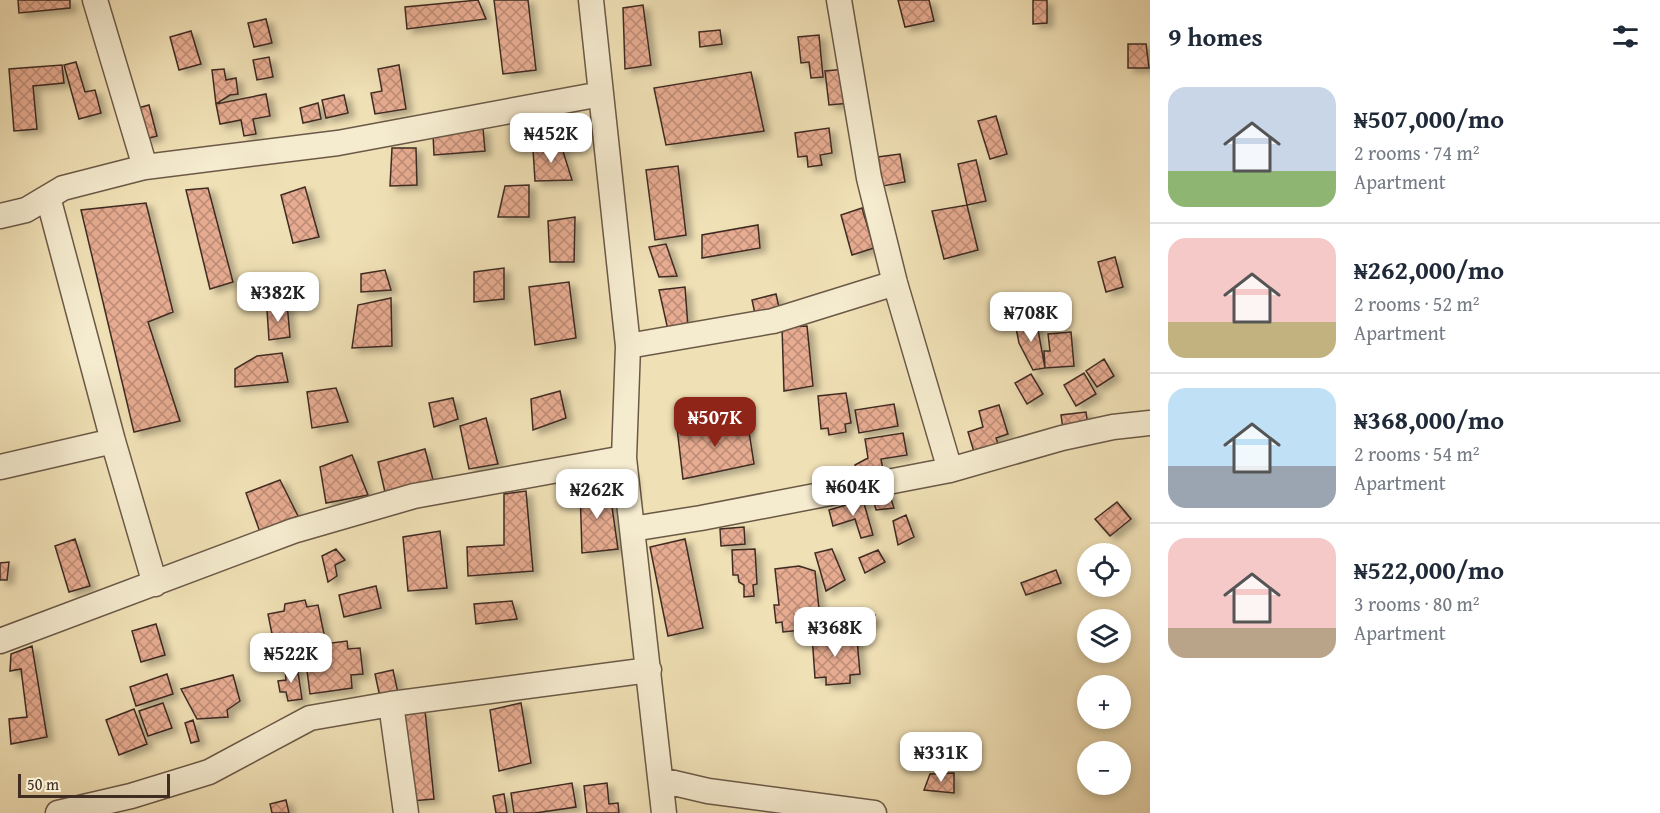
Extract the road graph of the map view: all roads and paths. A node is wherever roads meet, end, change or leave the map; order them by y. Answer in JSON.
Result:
{"nodes":[{"id":1,"x":95,"y":0,"type":"edge"},
{"id":2,"x":591,"y":0,"type":"edge"},
{"id":3,"x":839,"y":0,"type":"edge"},
{"id":4,"x":601,"y":94,"type":"junction"},
{"id":5,"x":145,"y":167,"type":"junction"},
{"id":6,"x":48,"y":197,"type":"junction"},
{"id":7,"x":0,"y":216,"type":"edge"},
{"id":8,"x":895,"y":283,"type":"junction"},
{"id":9,"x":627,"y":346,"type":"junction"},
{"id":10,"x":1150,"y":423,"type":"edge"},
{"id":11,"x":113,"y":441,"type":"junction"},
{"id":12,"x":624,"y":458,"type":"junction"},
{"id":13,"x":0,"y":466,"type":"edge"},
{"id":14,"x":950,"y":470,"type":"junction"},
{"id":15,"x":632,"y":528,"type":"junction"},
{"id":16,"x":154,"y":584,"type":"junction"},
{"id":17,"x":0,"y":641,"type":"edge"},
{"id":18,"x":648,"y":670,"type":"junction"},
{"id":19,"x":391,"y":704,"type":"junction"},
{"id":20,"x":661,"y":780,"type":"junction"},
{"id":21,"x":58,"y":813,"type":"edge"},
{"id":22,"x":406,"y":813,"type":"edge"},
{"id":23,"x":664,"y":813,"type":"edge"},
{"id":24,"x":874,"y":813,"type":"edge"}],
"edges":[{"from":1,"to":5,"type":"street"},
{"from":2,"to":4,"type":"street"},
{"from":3,"to":8,"type":"street"},
{"from":4,"to":5,"type":"street"},
{"from":4,"to":9,"type":"street"},
{"from":5,"to":6,"type":"street"},
{"from":6,"to":7,"type":"street"},
{"from":6,"to":11,"type":"street"},
{"from":8,"to":9,"type":"street"},
{"from":8,"to":14,"type":"street"},
{"from":9,"to":12,"type":"street"},
{"from":10,"to":14,"type":"street"},
{"from":11,"to":13,"type":"street"},
{"from":11,"to":16,"type":"street"},
{"from":12,"to":15,"type":"street"},
{"from":12,"to":16,"type":"street"},
{"from":14,"to":15,"type":"street"},
{"from":15,"to":18,"type":"street"},
{"from":16,"to":17,"type":"street"},
{"from":18,"to":19,"type":"street"},
{"from":18,"to":20,"type":"street"},
{"from":19,"to":21,"type":"street"},
{"from":19,"to":22,"type":"street"},
{"from":20,"to":23,"type":"street"},
{"from":20,"to":24,"type":"street"}]}
